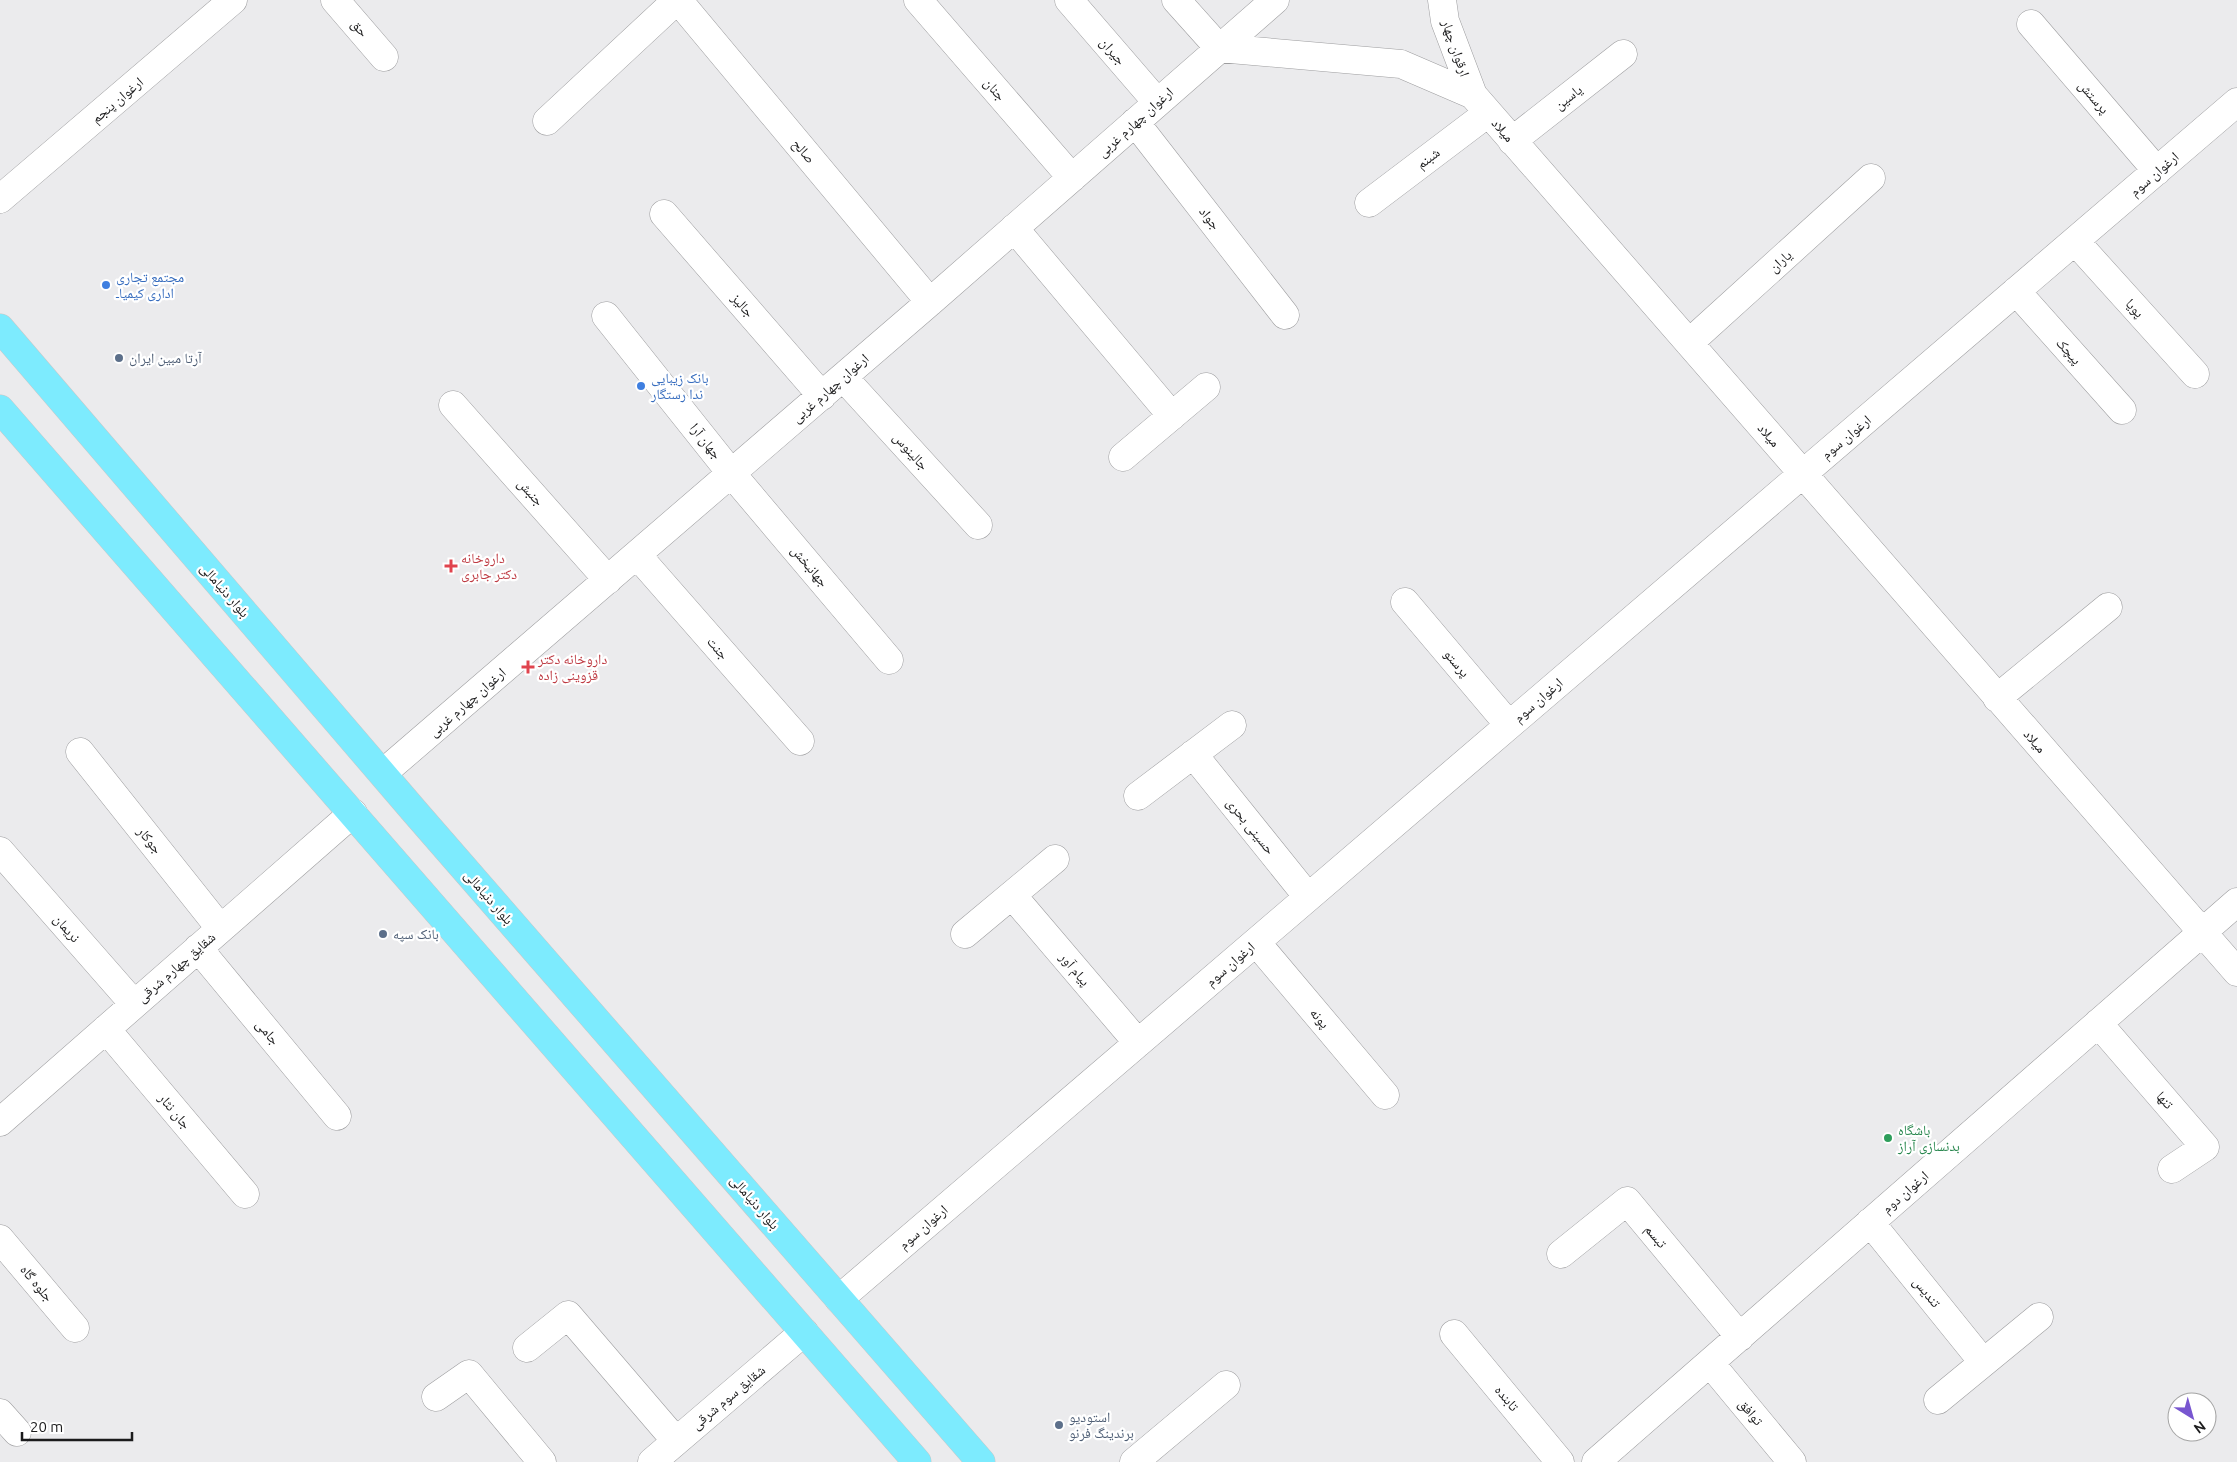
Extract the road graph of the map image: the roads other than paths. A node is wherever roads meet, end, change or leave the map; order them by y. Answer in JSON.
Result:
{"nodes":[{"id":1,"x":234,"y":0,"type":"edge"},
{"id":2,"x":336,"y":0,"type":"edge"},
{"id":3,"x":677,"y":0,"type":"edge"},
{"id":4,"x":918,"y":0,"type":"edge"},
{"id":5,"x":1069,"y":0,"type":"edge"},
{"id":6,"x":1176,"y":0,"type":"edge"},
{"id":7,"x":1275,"y":0,"type":"edge"},
{"id":8,"x":1442,"y":0,"type":"edge"},
{"id":9,"x":2031,"y":24,"type":"dead end"},
{"id":10,"x":1219,"y":48,"type":"junction"},
{"id":11,"x":1624,"y":54,"type":"dead end"},
{"id":12,"x":384,"y":57,"type":"dead end"},
{"id":13,"x":1157,"y":102,"type":"junction"},
{"id":14,"x":2237,"y":102,"type":"edge"},
{"id":15,"x":1481,"y":104,"type":"junction"},
{"id":16,"x":548,"y":121,"type":"dead end"},
{"id":17,"x":1135,"y":122,"type":"junction"},
{"id":18,"x":1512,"y":141,"type":"junction"},
{"id":19,"x":2157,"y":171,"type":"junction"},
{"id":20,"x":1072,"y":178,"type":"junction"},
{"id":21,"x":1871,"y":178,"type":"dead end"},
{"id":22,"x":0,"y":199,"type":"edge"},
{"id":23,"x":1369,"y":203,"type":"dead end"},
{"id":24,"x":664,"y":214,"type":"dead end"},
{"id":25,"x":1014,"y":228,"type":"junction"},
{"id":26,"x":2075,"y":241,"type":"junction"},
{"id":27,"x":2016,"y":291,"type":"junction"},
{"id":28,"x":930,"y":302,"type":"junction"},
{"id":29,"x":1285,"y":315,"type":"dead end"},
{"id":30,"x":606,"y":316,"type":"dead end"},
{"id":31,"x":0,"y":328,"type":"edge"},
{"id":32,"x":1688,"y":343,"type":"junction"},
{"id":33,"x":2195,"y":374,"type":"dead end"},
{"id":34,"x":843,"y":376,"type":"junction"},
{"id":35,"x":1206,"y":387,"type":"dead end"},
{"id":36,"x":822,"y":396,"type":"junction"},
{"id":37,"x":453,"y":405,"type":"dead end"},
{"id":38,"x":0,"y":409,"type":"edge"},
{"id":39,"x":2122,"y":410,"type":"dead end"},
{"id":40,"x":1172,"y":416,"type":"junction"},
{"id":41,"x":1123,"y":457,"type":"dead end"},
{"id":42,"x":731,"y":473,"type":"junction"},
{"id":43,"x":1802,"y":474,"type":"junction"},
{"id":44,"x":978,"y":525,"type":"dead end"},
{"id":45,"x":637,"y":555,"type":"junction"},
{"id":46,"x":608,"y":580,"type":"junction"},
{"id":47,"x":1405,"y":602,"type":"dead end"},
{"id":48,"x":2108,"y":607,"type":"dead end"},
{"id":49,"x":889,"y":660,"type":"dead end"},
{"id":50,"x":1998,"y":698,"type":"junction"},
{"id":51,"x":1232,"y":725,"type":"dead end"},
{"id":52,"x":1509,"y":725,"type":"junction"},
{"id":53,"x":800,"y":741,"type":"dead end"},
{"id":54,"x":80,"y":752,"type":"dead end"},
{"id":55,"x":1193,"y":754,"type":"junction"},
{"id":56,"x":383,"y":774,"type":"junction"},
{"id":57,"x":1138,"y":796,"type":"dead end"},
{"id":58,"x":352,"y":813,"type":"junction"},
{"id":59,"x":0,"y":851,"type":"edge"},
{"id":60,"x":1055,"y":859,"type":"dead end"},
{"id":61,"x":1012,"y":895,"type":"junction"},
{"id":62,"x":1308,"y":897,"type":"junction"},
{"id":63,"x":2237,"y":902,"type":"edge"},
{"id":64,"x":220,"y":928,"type":"junction"},
{"id":65,"x":2202,"y":932,"type":"junction"},
{"id":66,"x":965,"y":934,"type":"dead end"},
{"id":67,"x":1256,"y":942,"type":"junction"},
{"id":68,"x":198,"y":948,"type":"junction"},
{"id":69,"x":2237,"y":972,"type":"edge"},
{"id":70,"x":134,"y":1004,"type":"junction"},
{"id":71,"x":2098,"y":1023,"type":"junction"},
{"id":72,"x":106,"y":1029,"type":"junction"},
{"id":73,"x":1138,"y":1043,"type":"junction"},
{"id":74,"x":1385,"y":1095,"type":"dead end"},
{"id":75,"x":337,"y":1116,"type":"dead end"},
{"id":76,"x":0,"y":1122,"type":"edge"},
{"id":77,"x":2172,"y":1169,"type":"dead end"},
{"id":78,"x":245,"y":1194,"type":"dead end"},
{"id":79,"x":1870,"y":1222,"type":"junction"},
{"id":80,"x":0,"y":1239,"type":"edge"},
{"id":81,"x":1561,"y":1254,"type":"dead end"},
{"id":82,"x":839,"y":1299,"type":"junction"},
{"id":83,"x":2039,"y":1317,"type":"dead end"},
{"id":84,"x":75,"y":1328,"type":"dead end"},
{"id":85,"x":804,"y":1332,"type":"junction"},
{"id":86,"x":1454,"y":1334,"type":"dead end"},
{"id":87,"x":1740,"y":1336,"type":"junction"},
{"id":88,"x":528,"y":1348,"type":"dead end"},
{"id":89,"x":1983,"y":1362,"type":"junction"},
{"id":90,"x":1710,"y":1363,"type":"junction"},
{"id":91,"x":1226,"y":1385,"type":"dead end"},
{"id":92,"x":436,"y":1397,"type":"dead end"},
{"id":93,"x":1938,"y":1400,"type":"dead end"},
{"id":94,"x":676,"y":1441,"type":"junction"},
{"id":95,"x":542,"y":1462,"type":"edge"},
{"id":96,"x":652,"y":1462,"type":"edge"},
{"id":97,"x":917,"y":1462,"type":"edge"},
{"id":98,"x":981,"y":1462,"type":"edge"},
{"id":99,"x":1134,"y":1462,"type":"edge"},
{"id":100,"x":1560,"y":1462,"type":"edge"},
{"id":101,"x":1596,"y":1462,"type":"edge"},
{"id":102,"x":1792,"y":1462,"type":"edge"}],
"edges":[{"from":1,"to":22,"type":"street","name":"ارغوان پنجم"},
{"from":2,"to":12,"type":"street","name":"حق"},
{"from":3,"to":16,"type":"street"},
{"from":3,"to":28,"type":"street","name":"صالح"},
{"from":4,"to":20,"type":"street","name":"جنان"},
{"from":5,"to":13,"type":"street","name":"جیران"},
{"from":6,"to":10,"type":"street"},
{"from":7,"to":10,"type":"street","name":"ارغوان چهارم غربی"},
{"from":8,"to":15,"type":"street","name":"ارقوان چهار"},
{"from":9,"to":19,"type":"street","name":"پرستش"},
{"from":10,"to":13,"type":"street","name":"ارغوان چهارم غربی"},
{"from":10,"to":15,"type":"street","name":"میلاد"},
{"from":11,"to":18,"type":"street","name":"یاسین"},
{"from":13,"to":17,"type":"street","name":"ارغوان چهارم غربی"},
{"from":14,"to":19,"type":"street","name":"ارغوان سوم"},
{"from":15,"to":18,"type":"street","name":"میلاد"},
{"from":15,"to":23,"type":"street","name":"شبنم"},
{"from":17,"to":20,"type":"street","name":"ارغوان چهارم غربی"},
{"from":17,"to":29,"type":"street","name":"جواد"},
{"from":18,"to":32,"type":"street","name":"میلاد"},
{"from":19,"to":26,"type":"street","name":"ارغوان سوم"},
{"from":20,"to":25,"type":"street","name":"ارغوان چهارم غربی"},
{"from":21,"to":32,"type":"street","name":"یاران"},
{"from":24,"to":36,"type":"street","name":"جالیز"},
{"from":25,"to":28,"type":"street","name":"ارغوان چهارم غربی"},
{"from":25,"to":40,"type":"street"},
{"from":26,"to":27,"type":"street","name":"ارغوان سوم"},
{"from":26,"to":33,"type":"street","name":"پویا"},
{"from":27,"to":39,"type":"street","name":"پیچک"},
{"from":27,"to":43,"type":"street","name":"ارغوان سوم"},
{"from":28,"to":34,"type":"street","name":"ارغوان چهارم غربی"},
{"from":30,"to":42,"type":"street","name":"جهان آرا"},
{"from":31,"to":56,"type":"main road","name":"بلوار دنیامالی"},
{"from":32,"to":43,"type":"street","name":"میلاد"},
{"from":34,"to":36,"type":"street","name":"ارغوان چهارم غربی"},
{"from":34,"to":44,"type":"street","name":"جالینوس"},
{"from":35,"to":40,"type":"street"},
{"from":36,"to":42,"type":"street","name":"ارغوان چهارم غربی"},
{"from":37,"to":46,"type":"street","name":"جنبش"},
{"from":38,"to":58,"type":"main road"},
{"from":40,"to":41,"type":"street"},
{"from":42,"to":45,"type":"street","name":"ارغوان چهارم غربی"},
{"from":42,"to":49,"type":"street","name":"جهانبخش"},
{"from":43,"to":50,"type":"street","name":"میلاد"},
{"from":43,"to":52,"type":"street","name":"ارغوان سوم"},
{"from":45,"to":46,"type":"street","name":"ارغوان چهارم غربی"},
{"from":45,"to":53,"type":"street","name":"جنت"},
{"from":46,"to":56,"type":"street","name":"ارغوان چهارم غربی"},
{"from":47,"to":52,"type":"street","name":"پرستو"},
{"from":48,"to":50,"type":"street"},
{"from":50,"to":65,"type":"street","name":"میلاد"},
{"from":51,"to":55,"type":"street"},
{"from":52,"to":62,"type":"street","name":"ارغوان سوم"},
{"from":54,"to":64,"type":"street","name":"جوکار"},
{"from":55,"to":57,"type":"street"},
{"from":55,"to":62,"type":"street","name":"حسینی بحری"},
{"from":56,"to":82,"type":"main road","name":"بلوار دنیامالی"},
{"from":58,"to":64,"type":"street","name":"شقایق چهارم شرقی"},
{"from":58,"to":85,"type":"main road"},
{"from":59,"to":70,"type":"street","name":"نریمان"},
{"from":60,"to":61,"type":"street"},
{"from":61,"to":66,"type":"street"},
{"from":61,"to":73,"type":"street","name":"پیام آور"},
{"from":62,"to":67,"type":"street","name":"ارغوان سوم"},
{"from":63,"to":65,"type":"street","name":"ارغوان دوم"},
{"from":64,"to":68,"type":"street","name":"شقایق چهارم شرقی"},
{"from":65,"to":69,"type":"street","name":"میلاد"},
{"from":65,"to":71,"type":"street","name":"ارغوان دوم"},
{"from":67,"to":73,"type":"street","name":"ارغوان سوم"},
{"from":67,"to":74,"type":"street","name":"پونه"},
{"from":68,"to":70,"type":"street","name":"شقایق چهارم شرقی"},
{"from":68,"to":75,"type":"street","name":"جامی"},
{"from":70,"to":72,"type":"street","name":"شقایق چهارم شرقی"},
{"from":71,"to":77,"type":"street","name":"تنها"},
{"from":71,"to":79,"type":"street","name":"ارغوان دوم"},
{"from":72,"to":76,"type":"street","name":"شقایق چهارم شرقی"},
{"from":72,"to":78,"type":"street","name":"جان نثار"},
{"from":73,"to":82,"type":"street","name":"ارغوان سوم"},
{"from":79,"to":87,"type":"street","name":"ارغوان دوم"},
{"from":79,"to":89,"type":"street","name":"تندیس"},
{"from":80,"to":84,"type":"street","name":"جلوه گاه"},
{"from":81,"to":87,"type":"street","name":"تبسم"},
{"from":82,"to":98,"type":"main road","name":"بلوار دنیامالی"},
{"from":83,"to":89,"type":"street"},
{"from":85,"to":94,"type":"street","name":"شقایق سوم شرقی"},
{"from":85,"to":97,"type":"main road"},
{"from":86,"to":100,"type":"street","name":"تابنده"},
{"from":87,"to":90,"type":"street","name":"ارغوان دوم"},
{"from":88,"to":94,"type":"street"},
{"from":89,"to":93,"type":"street"},
{"from":90,"to":101,"type":"street","name":"ارغوان دوم"},
{"from":90,"to":102,"type":"street","name":"توافق"},
{"from":91,"to":99,"type":"street"},
{"from":92,"to":95,"type":"street"},
{"from":94,"to":96,"type":"street","name":"شقایق سوم شرقی"}]}
